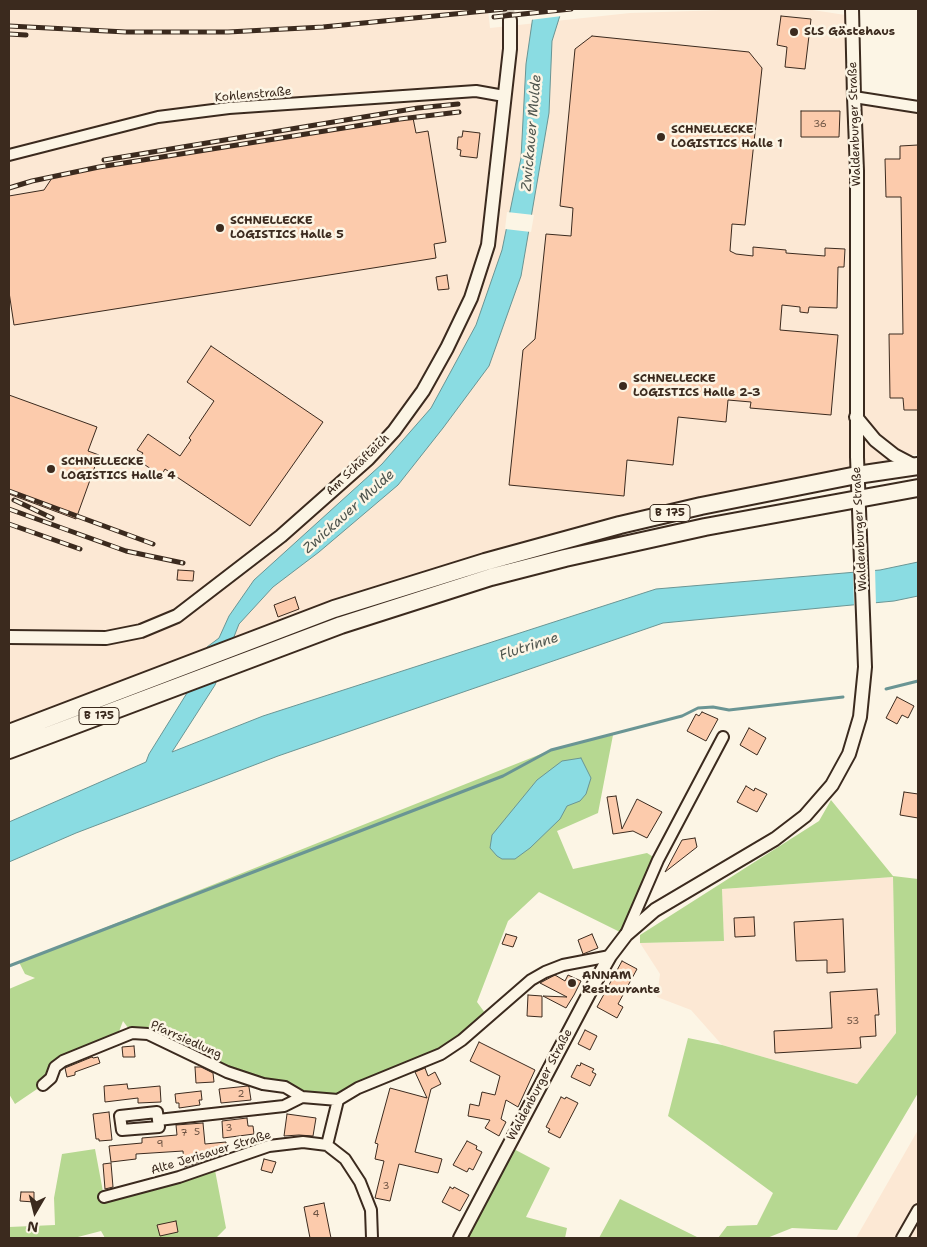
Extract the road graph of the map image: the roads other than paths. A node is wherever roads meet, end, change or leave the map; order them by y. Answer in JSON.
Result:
{"nodes":[{"id":1,"x":852,"y":9,"type":"edge"},
{"id":2,"x":510,"y":20,"type":"tunnel mouth"},
{"id":3,"x":504,"y":96,"type":"junction"},
{"id":4,"x":854,"y":97,"type":"junction"},
{"id":5,"x":918,"y":107,"type":"edge"},
{"id":6,"x":9,"y":155,"type":"edge"},
{"id":7,"x":856,"y":417,"type":"junction"},
{"id":8,"x":917,"y":466,"type":"edge"},
{"id":9,"x":857,"y":475,"type":"junction"},
{"id":10,"x":918,"y":488,"type":"edge"},
{"id":11,"x":859,"y":498,"type":"junction"},
{"id":12,"x":9,"y":637,"type":"edge"},
{"id":13,"x":9,"y":733,"type":"edge"},
{"id":14,"x":723,"y":737,"type":"dead end"},
{"id":15,"x":9,"y":750,"type":"edge"},
{"id":16,"x":626,"y":935,"type":"junction"},
{"id":17,"x":610,"y":956,"type":"junction"},
{"id":18,"x":43,"y":1085,"type":"dead end"},
{"id":19,"x":302,"y":1097,"type":"junction"},
{"id":20,"x":338,"y":1100,"type":"junction"},
{"id":21,"x":158,"y":1120,"type":"dead end"},
{"id":22,"x":327,"y":1145,"type":"junction"},
{"id":23,"x":104,"y":1197,"type":"dead end"},
{"id":24,"x":918,"y":1210,"type":"edge"},
{"id":25,"x":372,"y":1238,"type":"edge"},
{"id":26,"x":460,"y":1238,"type":"edge"},
{"id":27,"x":902,"y":1238,"type":"edge"}],
"edges":[{"from":1,"to":4,"type":"street","name":"Waldenburger Straße"},
{"from":2,"to":3,"type":"street","name":"Am Schafteich"},
{"from":3,"to":6,"type":"street","name":"Kohlenstraße"},
{"from":3,"to":12,"type":"street","name":"Am Schafteich"},
{"from":4,"to":5,"type":"street"},
{"from":4,"to":7,"type":"street","name":"Waldenburger Straße"},
{"from":7,"to":8,"type":"street"},
{"from":7,"to":9,"type":"street","name":"Waldenburger Straße"},
{"from":8,"to":9,"type":"main road","number":"B 175"},
{"from":9,"to":11,"type":"street","name":"Waldenburger Straße"},
{"from":9,"to":13,"type":"main road","number":"B 175"},
{"from":10,"to":11,"type":"main road","number":"B 175"},
{"from":11,"to":15,"type":"main road","number":"B 175"},
{"from":11,"to":16,"type":"street","name":"Waldenburger Straße"},
{"from":14,"to":16,"type":"street","name":"Waldenburger Straße"},
{"from":16,"to":17,"type":"street","name":"Waldenburger Straße"},
{"from":17,"to":20,"type":"street"},
{"from":17,"to":26,"type":"street","name":"Waldenburger Straße"},
{"from":18,"to":19,"type":"street","name":"Pfarrsiedlung"},
{"from":19,"to":20,"type":"street","name":"Pfarrsiedlung"},
{"from":19,"to":21,"type":"street","name":"Pfarrsiedlung"},
{"from":20,"to":22,"type":"street"},
{"from":22,"to":23,"type":"street","name":"Alte Jerisauer Straße"},
{"from":22,"to":25,"type":"street"},
{"from":24,"to":27,"type":"street"}]}
